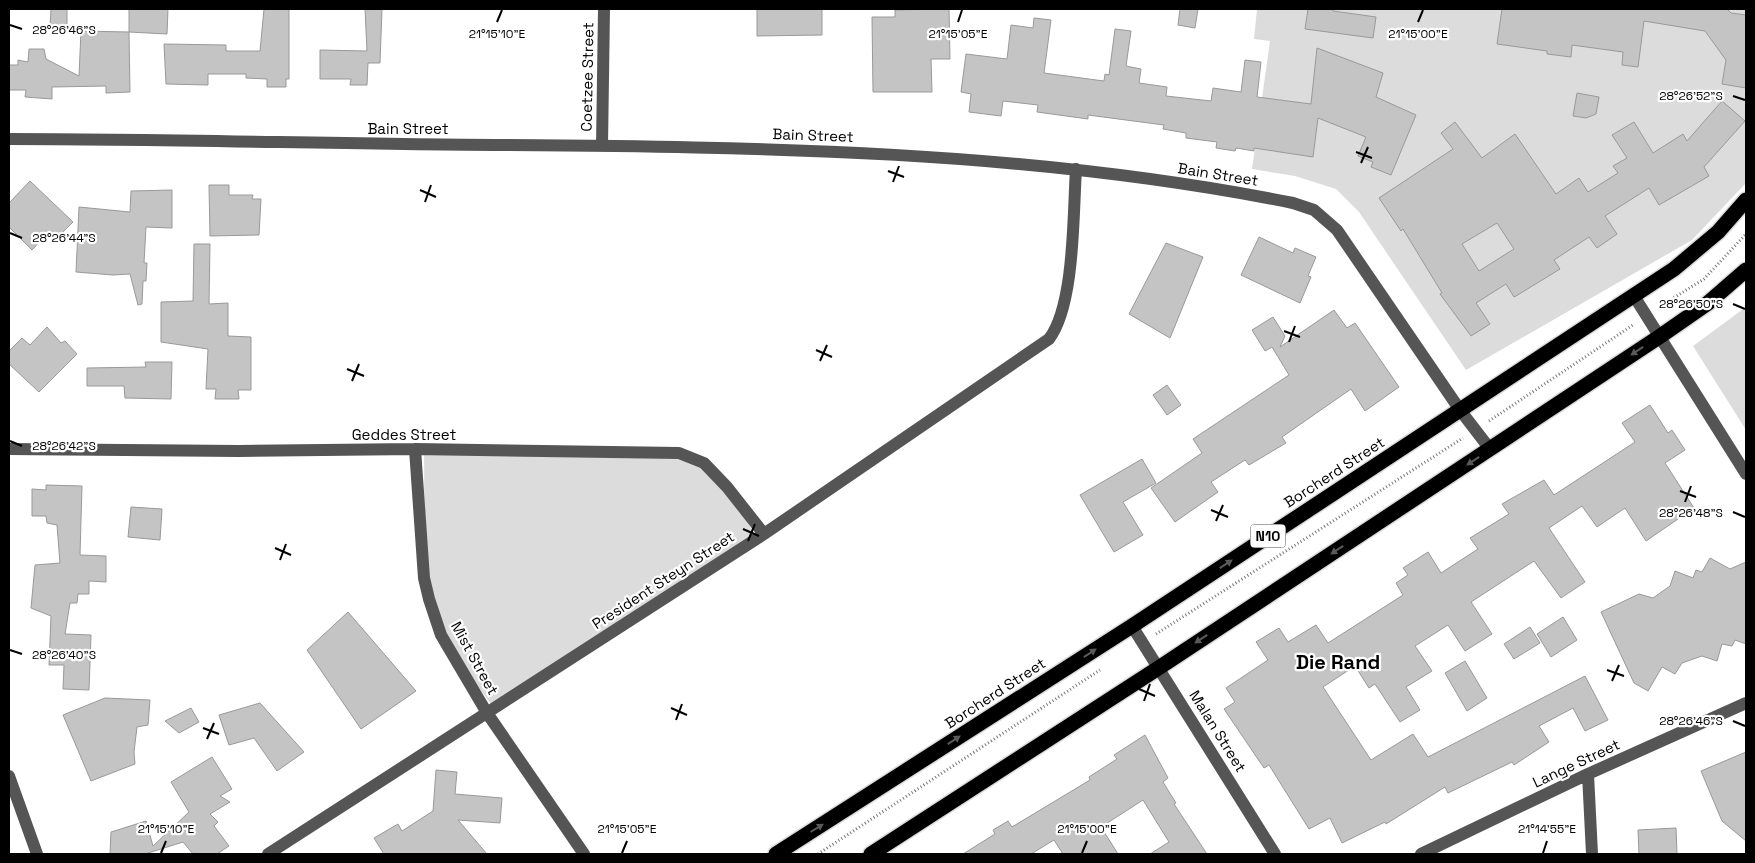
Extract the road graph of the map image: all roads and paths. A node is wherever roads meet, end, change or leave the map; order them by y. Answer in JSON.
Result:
{"nodes":[{"id":1,"x":604,"y":9,"type":"edge"},
{"id":2,"x":9,"y":139,"type":"edge"},
{"id":3,"x":602,"y":146,"type":"junction"},
{"id":4,"x":1076,"y":169,"type":"junction"},
{"id":5,"x":1746,"y":200,"type":"edge"},
{"id":6,"x":1746,"y":234,"type":"edge"},
{"id":7,"x":1746,"y":270,"type":"edge"},
{"id":8,"x":1634,"y":296,"type":"junction"},
{"id":9,"x":1647,"y":315,"type":"junction"},
{"id":10,"x":1659,"y":337,"type":"junction"},
{"id":11,"x":1460,"y":410,"type":"junction"},
{"id":12,"x":1475,"y":430,"type":"junction"},
{"id":13,"x":9,"y":449,"type":"edge"},
{"id":14,"x":415,"y":449,"type":"junction"},
{"id":15,"x":1490,"y":449,"type":"junction"},
{"id":16,"x":1746,"y":474,"type":"edge"},
{"id":17,"x":764,"y":534,"type":"junction"},
{"id":18,"x":1132,"y":626,"type":"junction"},
{"id":19,"x":1142,"y":643,"type":"junction"},
{"id":20,"x":1160,"y":667,"type":"junction"},
{"id":21,"x":1101,"y":670,"type":"dead end"},
{"id":22,"x":1746,"y":703,"type":"edge"},
{"id":23,"x":487,"y":713,"type":"junction"},
{"id":24,"x":1588,"y":774,"type":"junction"},
{"id":25,"x":9,"y":776,"type":"edge"},
{"id":26,"x":37,"y":854,"type":"edge"},
{"id":27,"x":268,"y":854,"type":"edge"},
{"id":28,"x":584,"y":854,"type":"edge"},
{"id":29,"x":776,"y":854,"type":"edge"},
{"id":30,"x":818,"y":854,"type":"edge"},
{"id":31,"x":871,"y":854,"type":"edge"},
{"id":32,"x":1275,"y":854,"type":"edge"},
{"id":33,"x":1420,"y":854,"type":"edge"},
{"id":34,"x":1592,"y":854,"type":"edge"}],
"edges":[{"from":1,"to":3,"type":"street","name":"Coetzee Street"},
{"from":2,"to":3,"type":"street","name":"Bain Street"},
{"from":3,"to":4,"type":"street","name":"Bain Street"},
{"from":4,"to":11,"type":"street","name":"Bain Street"},
{"from":4,"to":17,"type":"street","name":"President Steyn Street"},
{"from":5,"to":8,"type":"highway","name":"Borcherd Street","number":"N10"},
{"from":6,"to":9,"type":"path"},
{"from":7,"to":10,"type":"highway"},
{"from":8,"to":9,"type":"street"},
{"from":8,"to":11,"type":"highway","name":"Borcherd Street","number":"N10"},
{"from":9,"to":10,"type":"street"},
{"from":9,"to":12,"type":"path"},
{"from":10,"to":15,"type":"highway","one_way":true},
{"from":10,"to":16,"type":"street"},
{"from":11,"to":12,"type":"street","name":"Bain Street"},
{"from":18,"to":11,"type":"highway","name":"Borcherd Street","number":"N10","one_way":true},
{"from":12,"to":15,"type":"street","name":"Bain Street"},
{"from":12,"to":19,"type":"path"},
{"from":13,"to":14,"type":"street","name":"Geddes Street"},
{"from":14,"to":17,"type":"street","name":"Geddes Street"},
{"from":14,"to":23,"type":"street","name":"Mist Street"},
{"from":15,"to":20,"type":"highway","one_way":true},
{"from":17,"to":23,"type":"street","name":"President Steyn Street"},
{"from":18,"to":19,"type":"street","name":"Malan Street"},
{"from":29,"to":18,"type":"highway","name":"Borcherd Street","number":"N10","one_way":true},
{"from":19,"to":20,"type":"street","name":"Malan Street"},
{"from":20,"to":31,"type":"highway"},
{"from":20,"to":32,"type":"street","name":"Malan Street"},
{"from":21,"to":30,"type":"path"},
{"from":22,"to":24,"type":"street","name":"Lange Street"},
{"from":23,"to":27,"type":"street","name":"President Steyn Street"},
{"from":23,"to":28,"type":"street","name":"Mist Street"},
{"from":24,"to":33,"type":"street","name":"Lange Street"},
{"from":24,"to":34,"type":"street"},
{"from":25,"to":26,"type":"street"}]}
